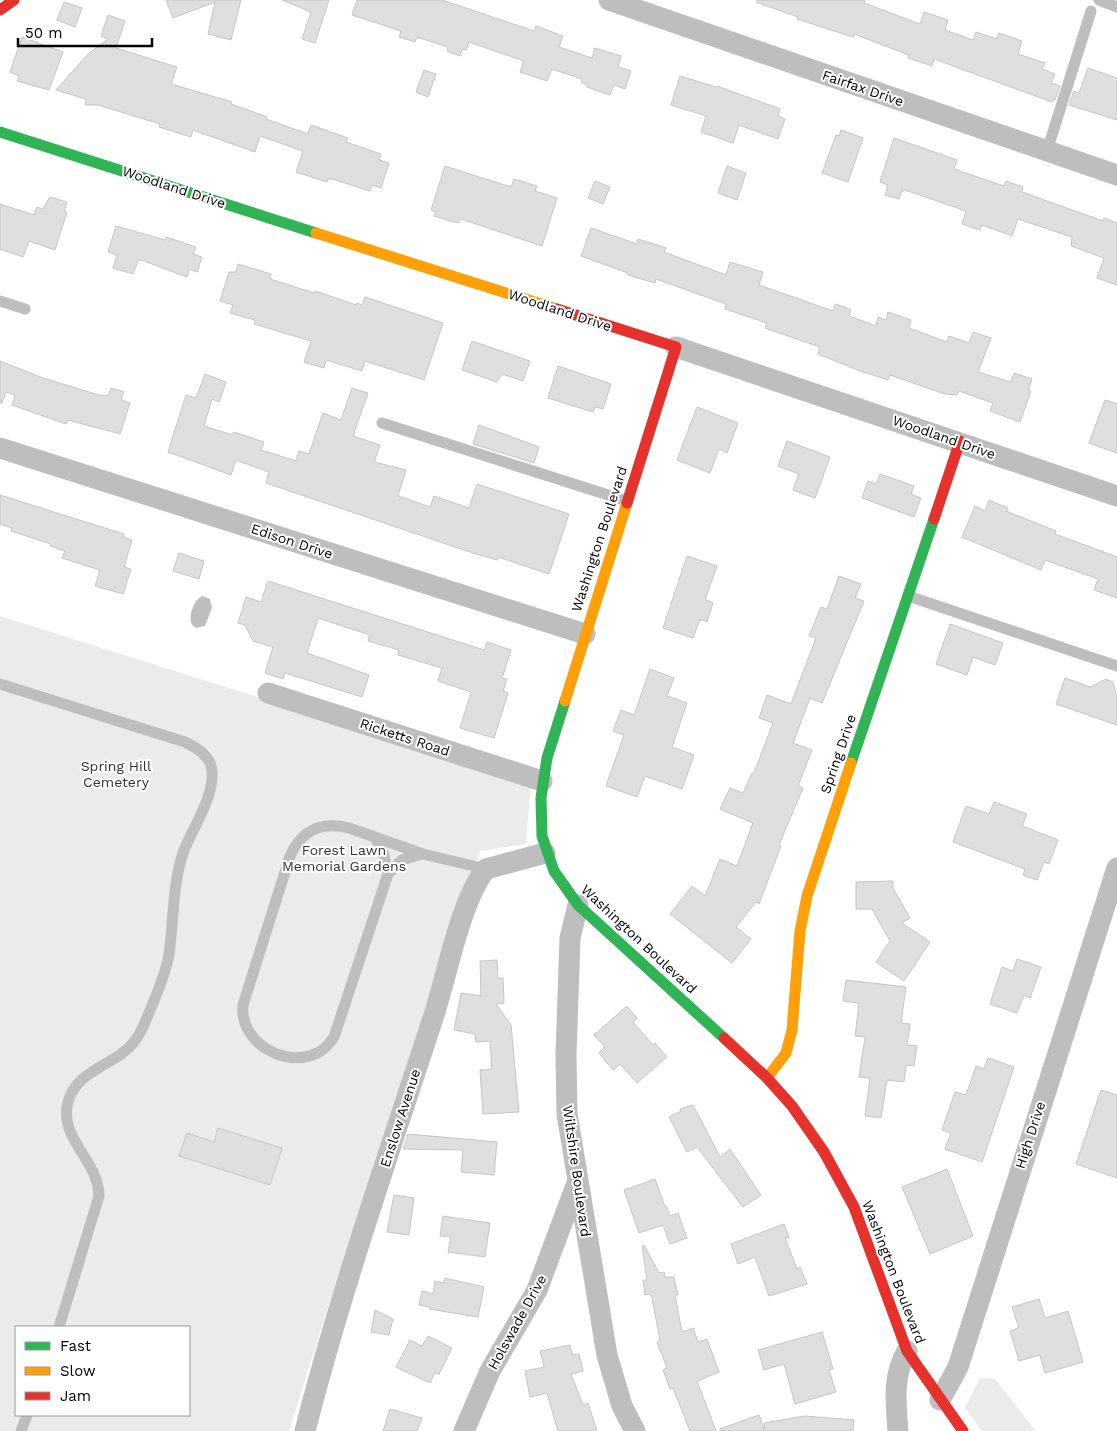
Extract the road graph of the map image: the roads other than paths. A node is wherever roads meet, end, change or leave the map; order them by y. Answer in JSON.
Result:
{"nodes":[{"id":1,"x":14,"y":0,"type":"edge"},
{"id":2,"x":608,"y":0,"type":"edge"},
{"id":3,"x":1099,"y":0,"type":"edge"},
{"id":4,"x":1117,"y":7,"type":"edge"},
{"id":5,"x":0,"y":10,"type":"edge"},
{"id":6,"x":1091,"y":11,"type":"dead end"},
{"id":7,"x":0,"y":132,"type":"edge"},
{"id":8,"x":1047,"y":151,"type":"junction"},
{"id":9,"x":1117,"y":175,"type":"edge"},
{"id":10,"x":0,"y":301,"type":"edge"},
{"id":11,"x":25,"y":309,"type":"dead end"},
{"id":12,"x":676,"y":347,"type":"junction"},
{"id":13,"x":382,"y":423,"type":"dead end"},
{"id":14,"x":960,"y":441,"type":"junction"},
{"id":15,"x":0,"y":448,"type":"edge"},
{"id":16,"x":1117,"y":496,"type":"edge"},
{"id":17,"x":627,"y":501,"type":"junction"},
{"id":18,"x":907,"y":596,"type":"junction"},
{"id":19,"x":585,"y":634,"type":"junction"},
{"id":20,"x":1117,"y":666,"type":"edge"},
{"id":21,"x":0,"y":684,"type":"edge"},
{"id":22,"x":268,"y":693,"type":"dead end"},
{"id":23,"x":542,"y":781,"type":"junction"},
{"id":24,"x":375,"y":837,"type":"junction"},
{"id":25,"x":545,"y":852,"type":"junction"},
{"id":26,"x":423,"y":854,"type":"junction"},
{"id":27,"x":1117,"y":868,"type":"edge"},
{"id":28,"x":486,"y":869,"type":"junction"},
{"id":29,"x":388,"y":874,"type":"junction"},
{"id":30,"x":578,"y":905,"type":"junction"},
{"id":31,"x":767,"y":1078,"type":"junction"},
{"id":32,"x":577,"y":1183,"type":"junction"},
{"id":33,"x":59,"y":1326,"type":"edge"},
{"id":34,"x":907,"y":1351,"type":"junction"},
{"id":35,"x":940,"y":1400,"type":"junction"},
{"id":36,"x":27,"y":1416,"type":"edge"},
{"id":37,"x":21,"y":1431,"type":"edge"},
{"id":38,"x":305,"y":1431,"type":"edge"},
{"id":39,"x":464,"y":1431,"type":"edge"},
{"id":40,"x":635,"y":1431,"type":"edge"},
{"id":41,"x":898,"y":1431,"type":"edge"},
{"id":42,"x":964,"y":1431,"type":"edge"}],
"edges":[{"from":1,"to":5,"type":"street"},
{"from":2,"to":8,"type":"street","name":"Fairfax Drive"},
{"from":3,"to":4,"type":"lane"},
{"from":6,"to":8,"type":"lane"},
{"from":7,"to":12,"type":"street","name":"Woodland Drive"},
{"from":8,"to":9,"type":"street","name":"Fairfax Drive"},
{"from":10,"to":11,"type":"lane"},
{"from":12,"to":14,"type":"street","name":"Woodland Drive"},
{"from":12,"to":17,"type":"street","name":"Washington Boulevard"},
{"from":13,"to":17,"type":"lane"},
{"from":14,"to":16,"type":"street","name":"Woodland Drive"},
{"from":14,"to":18,"type":"street","name":"Spring Drive"},
{"from":15,"to":19,"type":"street","name":"Edison Drive"},
{"from":17,"to":19,"type":"street","name":"Washington Boulevard"},
{"from":18,"to":20,"type":"lane"},
{"from":18,"to":31,"type":"street","name":"Spring Drive"},
{"from":19,"to":23,"type":"street","name":"Washington Boulevard"},
{"from":21,"to":33,"type":"lane"},
{"from":22,"to":23,"type":"street","name":"Ricketts Road"},
{"from":23,"to":25,"type":"street","name":"Washington Boulevard"},
{"from":24,"to":26,"type":"lane"},
{"from":24,"to":29,"type":"lane"},
{"from":24,"to":29,"type":"lane"},
{"from":25,"to":28,"type":"street"},
{"from":25,"to":30,"type":"street","name":"Washington Boulevard"},
{"from":26,"to":28,"type":"lane"},
{"from":26,"to":29,"type":"lane"},
{"from":27,"to":35,"type":"street","name":"High Drive"},
{"from":28,"to":38,"type":"street","name":"Enslow Avenue"},
{"from":30,"to":31,"type":"street","name":"Washington Boulevard"},
{"from":30,"to":32,"type":"street","name":"Wiltshire Boulevard"},
{"from":31,"to":34,"type":"street","name":"Washington Boulevard"},
{"from":32,"to":39,"type":"street","name":"Holswade Drive"},
{"from":32,"to":40,"type":"street","name":"Wiltshire Boulevard"},
{"from":34,"to":35,"type":"street","name":"Washington Boulevard"},
{"from":34,"to":41,"type":"street"},
{"from":35,"to":42,"type":"street","name":"Washington Boulevard"},
{"from":36,"to":37,"type":"lane"}]}
